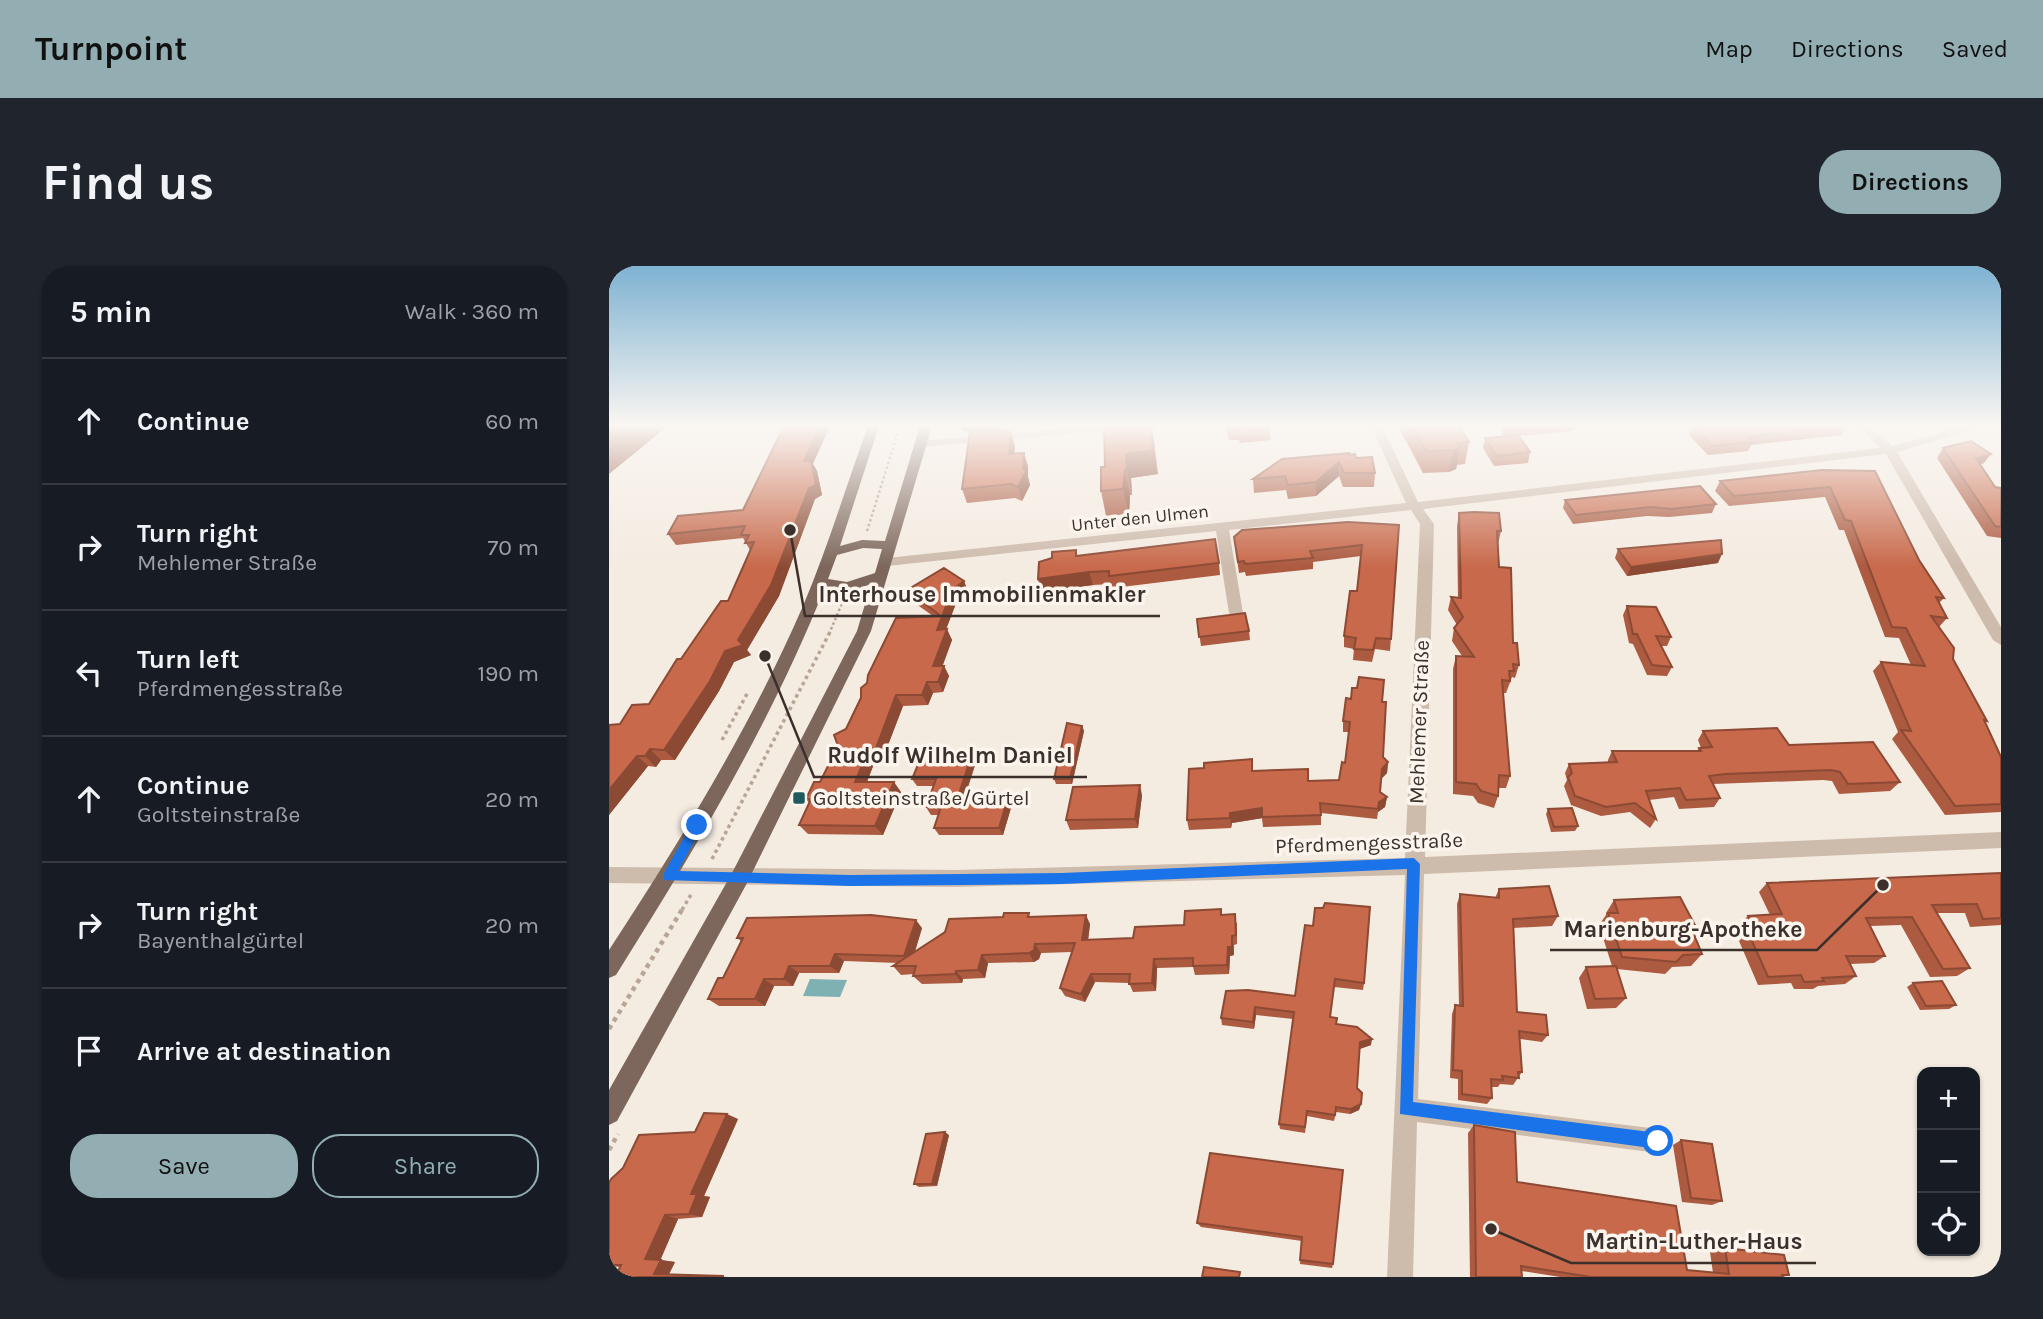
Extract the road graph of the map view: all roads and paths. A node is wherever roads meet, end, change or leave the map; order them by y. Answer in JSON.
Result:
{"nodes":[{"id":1,"x":857,"y":473,"type":"edge"},
{"id":2,"x":913,"y":473,"type":"edge"},
{"id":3,"x":1397,"y":473,"type":"edge"},
{"id":4,"x":1694,"y":473,"type":"edge"},
{"id":5,"x":1904,"y":473,"type":"edge"},
{"id":6,"x":1417,"y":506,"type":"junction"},
{"id":7,"x":1222,"y":527,"type":"junction"},
{"id":8,"x":892,"y":545,"type":"junction"},
{"id":9,"x":830,"y":553,"type":"junction"},
{"id":10,"x":885,"y":569,"type":"junction"},
{"id":11,"x":820,"y":582,"type":"junction"},
{"id":12,"x":1236,"y":613,"type":"edge"},
{"id":13,"x":2001,"y":640,"type":"edge"},
{"id":14,"x":748,"y":691,"type":"dead end"},
{"id":15,"x":720,"y":745,"type":"dead end"},
{"id":16,"x":2001,"y":840,"type":"edge"},
{"id":17,"x":1414,"y":864,"type":"junction"},
{"id":18,"x":609,"y":875,"type":"edge"},
{"id":19,"x":668,"y":877,"type":"junction"},
{"id":20,"x":739,"y":878,"type":"junction"},
{"id":21,"x":609,"y":968,"type":"edge"},
{"id":22,"x":1405,"y":1109,"type":"junction"},
{"id":23,"x":609,"y":1113,"type":"edge"},
{"id":24,"x":1658,"y":1141,"type":"dead end"},
{"id":25,"x":1399,"y":1277,"type":"edge"}],
"edges":[{"from":1,"to":9,"type":"main road"},
{"from":2,"to":8,"type":"main road"},
{"from":3,"to":6,"type":"street","name":"Mehlemer Straße"},
{"from":4,"to":6,"type":"street","name":"Unter den Ulmen"},
{"from":5,"to":13,"type":"street"},
{"from":6,"to":7,"type":"street","name":"Unter den Ulmen"},
{"from":6,"to":17,"type":"street","name":"Mehlemer Straße"},
{"from":7,"to":10,"type":"street","name":"Unter den Ulmen"},
{"from":7,"to":12,"type":"street"},
{"from":8,"to":9,"type":"main road"},
{"from":8,"to":10,"type":"main road"},
{"from":9,"to":11,"type":"main road"},
{"from":10,"to":11,"type":"main road"},
{"from":10,"to":20,"type":"main road"},
{"from":11,"to":19,"type":"main road"},
{"from":14,"to":15,"type":"path"},
{"from":16,"to":17,"type":"street","name":"Pferdmengesstraße"},
{"from":17,"to":20,"type":"street","name":"Pferdmengesstraße"},
{"from":17,"to":22,"type":"street","name":"Mehlemer Straße"},
{"from":18,"to":19,"type":"street","name":"Pferdmengesstraße"},
{"from":19,"to":20,"type":"street","name":"Pferdmengesstraße"},
{"from":19,"to":21,"type":"main road"},
{"from":20,"to":23,"type":"main road"},
{"from":22,"to":24,"type":"street"},
{"from":22,"to":25,"type":"street","name":"Mehlemer Straße"}]}
